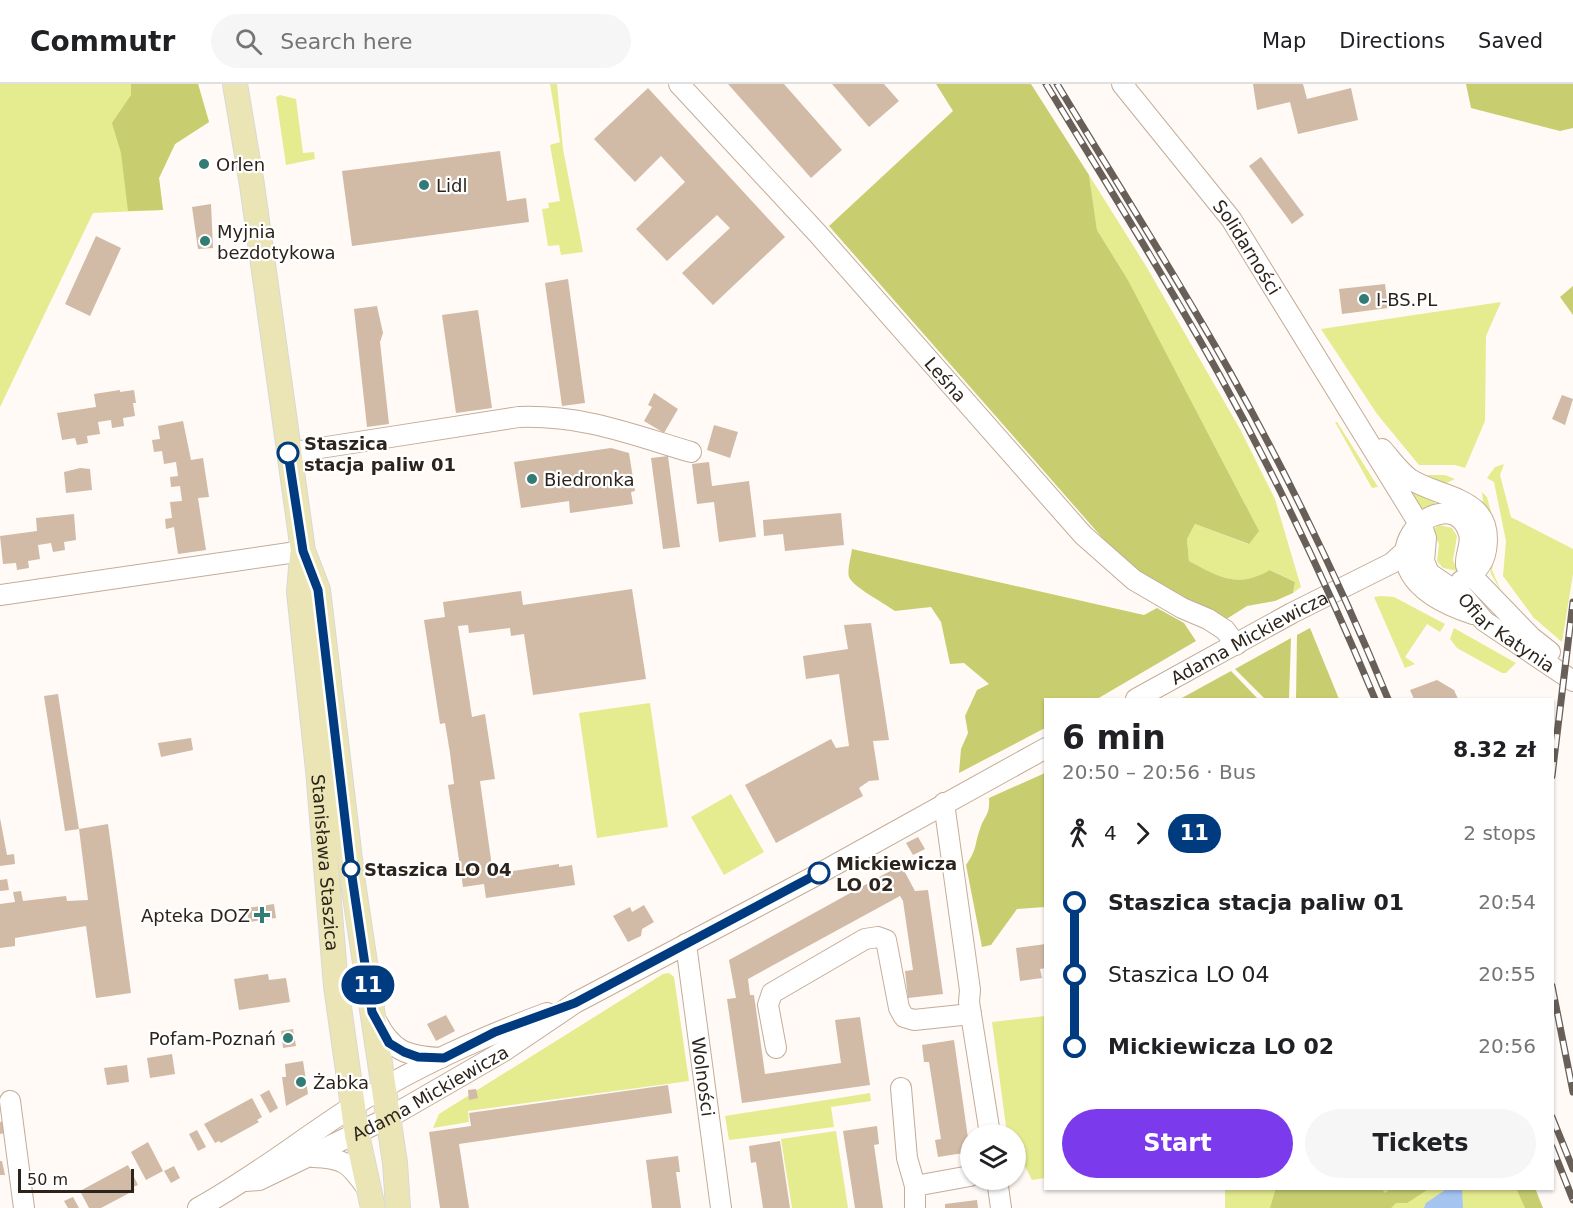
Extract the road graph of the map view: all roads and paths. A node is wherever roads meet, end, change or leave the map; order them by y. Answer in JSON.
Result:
{"nodes":[{"id":1,"x":235,"y":84,"type":"edge"},
{"id":2,"x":679,"y":84,"type":"edge"},
{"id":3,"x":1122,"y":84,"type":"edge"},
{"id":4,"x":1356,"y":420,"type":"junction"},
{"id":5,"x":691,"y":452,"type":"dead end"},
{"id":6,"x":288,"y":453,"type":"junction"},
{"id":7,"x":1419,"y":524,"type":"junction"},
{"id":8,"x":1406,"y":550,"type":"junction"},
{"id":9,"x":303,"y":551,"type":"junction"},
{"id":10,"x":1471,"y":575,"type":"junction"},
{"id":11,"x":1411,"y":578,"type":"junction"},
{"id":12,"x":1363,"y":579,"type":"junction"},
{"id":13,"x":1441,"y":582,"type":"junction"},
{"id":14,"x":0,"y":595,"type":"edge"},
{"id":15,"x":1479,"y":616,"type":"junction"},
{"id":16,"x":1236,"y":645,"type":"junction"},
{"id":17,"x":1573,"y":666,"type":"edge"},
{"id":18,"x":1573,"y":681,"type":"edge"},
{"id":19,"x":1138,"y":698,"type":"edge"},
{"id":20,"x":1044,"y":749,"type":"edge"},
{"id":21,"x":944,"y":803,"type":"junction"},
{"id":22,"x":686,"y":944,"type":"junction"},
{"id":23,"x":575,"y":1003,"type":"junction"},
{"id":24,"x":372,"y":1012,"type":"junction"},
{"id":25,"x":971,"y":1014,"type":"junction"},
{"id":26,"x":776,"y":1048,"type":"dead end"},
{"id":27,"x":444,"y":1058,"type":"junction"},
{"id":28,"x":383,"y":1088,"type":"junction"},
{"id":29,"x":901,"y":1088,"type":"dead end"},
{"id":30,"x":10,"y":1101,"type":"dead end"},
{"id":31,"x":353,"y":1106,"type":"junction"},
{"id":32,"x":388,"y":1118,"type":"junction"},
{"id":33,"x":988,"y":1124,"type":"edge"},
{"id":34,"x":357,"y":1135,"type":"junction"},
{"id":35,"x":310,"y":1157,"type":"junction"},
{"id":36,"x":960,"y":1178,"type":"edge"},
{"id":37,"x":245,"y":1181,"type":"junction"},
{"id":38,"x":915,"y":1186,"type":"junction"},
{"id":39,"x":999,"y":1190,"type":"edge"},
{"id":40,"x":370,"y":1199,"type":"edge"},
{"id":41,"x":24,"y":1208,"type":"edge"},
{"id":42,"x":198,"y":1208,"type":"edge"},
{"id":43,"x":398,"y":1208,"type":"edge"},
{"id":44,"x":721,"y":1208,"type":"edge"},
{"id":45,"x":915,"y":1208,"type":"edge"},
{"id":46,"x":1001,"y":1208,"type":"edge"}],
"edges":[{"from":1,"to":6,"type":"main road","name":"Stanisława Staszica"},
{"from":2,"to":16,"type":"street","name":"Leśna"},
{"from":3,"to":4,"type":"street","name":"Solidarności"},
{"from":4,"to":7,"type":"street","name":"Solidarności"},
{"from":4,"to":10,"type":"street","name":"Solidarności"},
{"from":5,"to":6,"type":"street"},
{"from":6,"to":9,"type":"main road","name":"Stanisława Staszica"},
{"from":7,"to":8,"type":"street"},
{"from":7,"to":10,"type":"street"},
{"from":7,"to":13,"type":"street"},
{"from":8,"to":11,"type":"street"},
{"from":8,"to":12,"type":"street","name":"Adama Mickiewicza"},
{"from":9,"to":14,"type":"street"},
{"from":9,"to":24,"type":"main road","name":"Stanisława Staszica"},
{"from":9,"to":31,"type":"main road","name":"Stanisława Staszica"},
{"from":10,"to":13,"type":"street"},
{"from":10,"to":17,"type":"street","name":"Ofiar Katynia"},
{"from":11,"to":12,"type":"street","name":"Adama Mickiewicza"},
{"from":11,"to":13,"type":"street","name":"Adama Mickiewicza"},
{"from":11,"to":15,"type":"street"},
{"from":12,"to":16,"type":"street","name":"Adama Mickiewicza"},
{"from":13,"to":15,"type":"street","name":"Ofiar Katynia"},
{"from":15,"to":18,"type":"street","name":"Ofiar Katynia"},
{"from":16,"to":19,"type":"street","name":"Adama Mickiewicza"},
{"from":20,"to":21,"type":"street","name":"Adama Mickiewicza"},
{"from":21,"to":22,"type":"street","name":"Adama Mickiewicza"},
{"from":21,"to":25,"type":"street"},
{"from":22,"to":23,"type":"street","name":"Adama Mickiewicza"},
{"from":22,"to":44,"type":"street","name":"Wolności"},
{"from":23,"to":27,"type":"street","name":"Adama Mickiewicza"},
{"from":23,"to":32,"type":"street","name":"Adama Mickiewicza"},
{"from":24,"to":27,"type":"street"},
{"from":24,"to":28,"type":"main road","name":"Stanisława Staszica"},
{"from":25,"to":26,"type":"street"},
{"from":25,"to":33,"type":"street"},
{"from":27,"to":28,"type":"street","name":"Adama Mickiewicza"},
{"from":28,"to":31,"type":"street","name":"Adama Mickiewicza"},
{"from":28,"to":32,"type":"main road","name":"Stanisława Staszica"},
{"from":29,"to":38,"type":"street"},
{"from":30,"to":41,"type":"street"},
{"from":31,"to":34,"type":"main road","name":"Stanisława Staszica"},
{"from":31,"to":37,"type":"street","name":"Adama Mickiewicza"},
{"from":32,"to":34,"type":"street","name":"Adama Mickiewicza"},
{"from":32,"to":43,"type":"main road","name":"Stanisława Staszica"},
{"from":34,"to":35,"type":"street","name":"Adama Mickiewicza"},
{"from":34,"to":40,"type":"main road","name":"Stanisława Staszica"},
{"from":35,"to":37,"type":"street","name":"Adama Mickiewicza"},
{"from":35,"to":40,"type":"street","name":"Adama Mickiewicza"},
{"from":36,"to":38,"type":"street"},
{"from":37,"to":42,"type":"street","name":"Adama Mickiewicza"},
{"from":38,"to":45,"type":"street"},
{"from":39,"to":46,"type":"street"}]}
